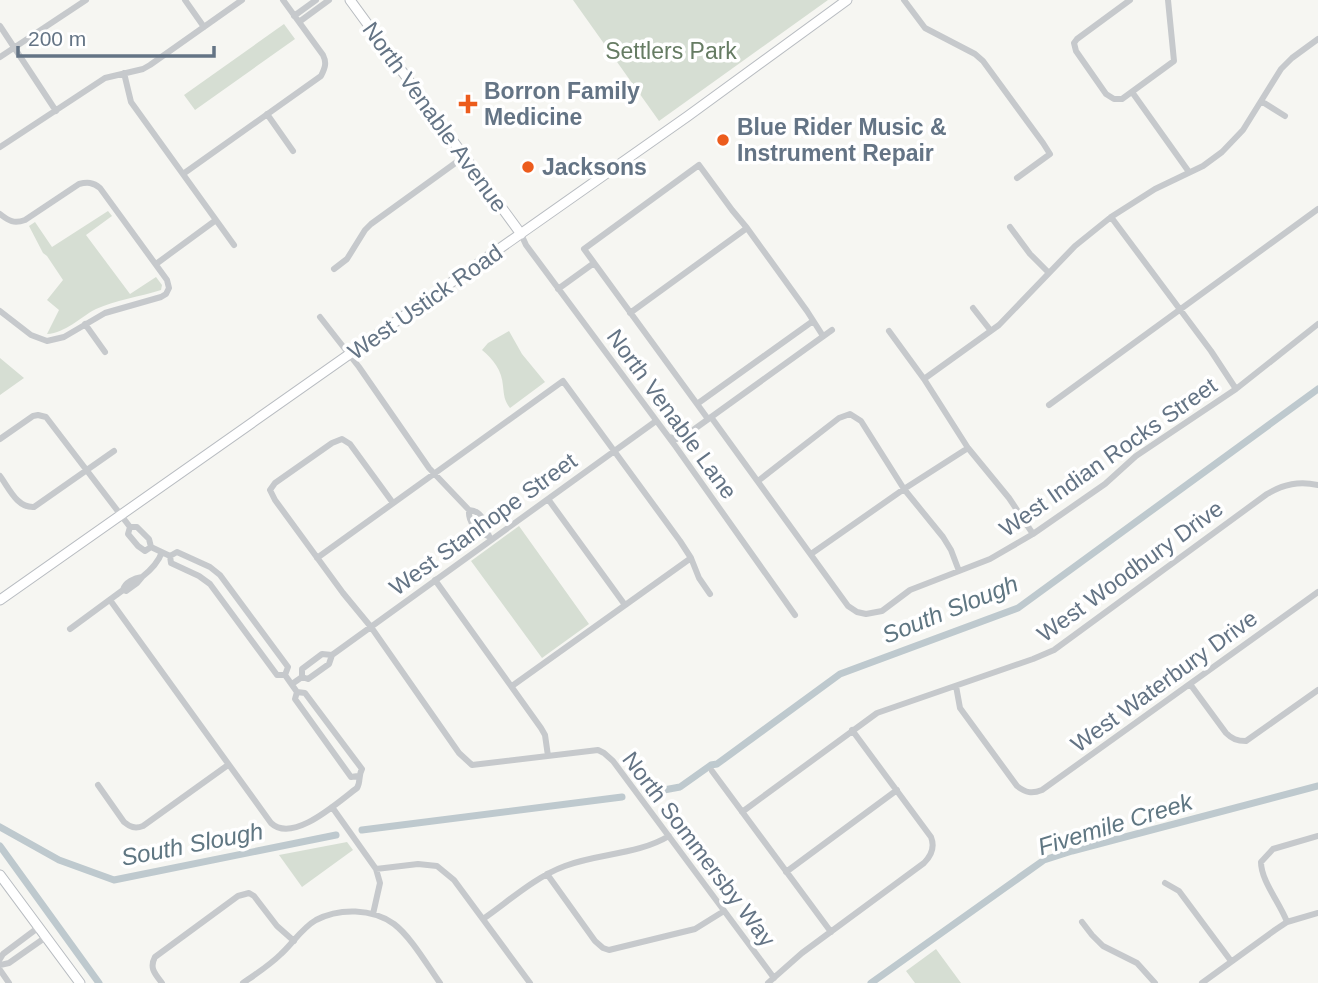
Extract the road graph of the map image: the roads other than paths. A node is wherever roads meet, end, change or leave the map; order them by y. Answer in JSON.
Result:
{"nodes":[{"id":1,"x":86,"y":0,"type":"edge"},
{"id":2,"x":185,"y":0,"type":"edge"},
{"id":3,"x":242,"y":0,"type":"edge"},
{"id":4,"x":283,"y":0,"type":"edge"},
{"id":5,"x":316,"y":0,"type":"edge"},
{"id":6,"x":329,"y":0,"type":"edge"},
{"id":7,"x":350,"y":0,"type":"edge"},
{"id":8,"x":847,"y":0,"type":"edge"},
{"id":9,"x":904,"y":0,"type":"edge"},
{"id":10,"x":1130,"y":0,"type":"edge"},
{"id":11,"x":1168,"y":0,"type":"edge"},
{"id":12,"x":297,"y":19,"type":"junction"},
{"id":13,"x":0,"y":26,"type":"edge"},
{"id":14,"x":204,"y":27,"type":"junction"},
{"id":15,"x":1318,"y":39,"type":"edge"},
{"id":16,"x":14,"y":48,"type":"junction"},
{"id":17,"x":0,"y":57,"type":"edge"},
{"id":18,"x":124,"y":74,"type":"junction"},
{"id":19,"x":1132,"y":92,"type":"junction"},
{"id":20,"x":1261,"y":101,"type":"junction"},
{"id":21,"x":56,"y":111,"type":"junction"},
{"id":22,"x":267,"y":114,"type":"junction"},
{"id":23,"x":1285,"y":116,"type":"dead end"},
{"id":24,"x":0,"y":147,"type":"edge"},
{"id":25,"x":293,"y":150,"type":"dead end"},
{"id":26,"x":465,"y":156,"type":"junction"},
{"id":27,"x":1189,"y":172,"type":"junction"},
{"id":28,"x":183,"y":174,"type":"junction"},
{"id":29,"x":1017,"y":178,"type":"dead end"},
{"id":30,"x":1318,"y":209,"type":"edge"},
{"id":31,"x":0,"y":214,"type":"edge"},
{"id":32,"x":1111,"y":217,"type":"junction"},
{"id":33,"x":216,"y":220,"type":"junction"},
{"id":34,"x":1010,"y":227,"type":"dead end"},
{"id":35,"x":747,"y":228,"type":"junction"},
{"id":36,"x":521,"y":234,"type":"junction"},
{"id":37,"x":234,"y":245,"type":"dead end"},
{"id":38,"x":594,"y":263,"type":"junction"},
{"id":39,"x":156,"y":264,"type":"junction"},
{"id":40,"x":334,"y":269,"type":"dead end"},
{"id":41,"x":1049,"y":273,"type":"junction"},
{"id":42,"x":558,"y":289,"type":"junction"},
{"id":43,"x":973,"y":308,"type":"dead end"},
{"id":44,"x":1180,"y":310,"type":"junction"},
{"id":45,"x":0,"y":311,"type":"edge"},
{"id":46,"x":631,"y":313,"type":"junction"},
{"id":47,"x":320,"y":317,"type":"dead end"},
{"id":48,"x":813,"y":321,"type":"junction"},
{"id":49,"x":85,"y":324,"type":"junction"},
{"id":50,"x":1318,"y":324,"type":"edge"},
{"id":51,"x":832,"y":330,"type":"dead end"},
{"id":52,"x":889,"y":331,"type":"dead end"},
{"id":53,"x":991,"y":331,"type":"junction"},
{"id":54,"x":823,"y":336,"type":"junction"},
{"id":55,"x":105,"y":352,"type":"dead end"},
{"id":56,"x":349,"y":355,"type":"junction"},
{"id":57,"x":924,"y":379,"type":"junction"},
{"id":58,"x":1236,"y":389,"type":"junction"},
{"id":59,"x":697,"y":404,"type":"junction"},
{"id":60,"x":1049,"y":405,"type":"dead end"},
{"id":61,"x":709,"y":418,"type":"junction"},
{"id":62,"x":656,"y":421,"type":"junction"},
{"id":63,"x":669,"y":438,"type":"junction"},
{"id":64,"x":0,"y":439,"type":"edge"},
{"id":65,"x":968,"y":447,"type":"junction"},
{"id":66,"x":614,"y":451,"type":"junction"},
{"id":67,"x":114,"y":452,"type":"dead end"},
{"id":68,"x":87,"y":470,"type":"junction"},
{"id":69,"x":434,"y":474,"type":"junction"},
{"id":70,"x":0,"y":476,"type":"edge"},
{"id":71,"x":758,"y":481,"type":"junction"},
{"id":72,"x":1318,"y":485,"type":"edge"},
{"id":73,"x":904,"y":489,"type":"junction"},
{"id":74,"x":548,"y":499,"type":"junction"},
{"id":75,"x":393,"y":503,"type":"junction"},
{"id":76,"x":469,"y":510,"type":"junction"},
{"id":77,"x":121,"y":516,"type":"junction"},
{"id":78,"x":130,"y":527,"type":"junction"},
{"id":79,"x":1033,"y":534,"type":"junction"},
{"id":80,"x":490,"y":538,"type":"junction"},
{"id":81,"x":150,"y":547,"type":"junction"},
{"id":82,"x":162,"y":552,"type":"junction"},
{"id":83,"x":811,"y":554,"type":"junction"},
{"id":84,"x":170,"y":556,"type":"junction"},
{"id":85,"x":317,"y":558,"type":"junction"},
{"id":86,"x":691,"y":558,"type":"junction"},
{"id":87,"x":959,"y":571,"type":"junction"},
{"id":88,"x":435,"y":580,"type":"junction"},
{"id":89,"x":1318,"y":592,"type":"edge"},
{"id":90,"x":710,"y":594,"type":"dead end"},
{"id":91,"x":0,"y":600,"type":"edge"},
{"id":92,"x":110,"y":600,"type":"junction"},
{"id":93,"x":625,"y":605,"type":"junction"},
{"id":94,"x":795,"y":615,"type":"dead end"},
{"id":95,"x":371,"y":627,"type":"junction"},
{"id":96,"x":69,"y":629,"type":"dead end"},
{"id":97,"x":332,"y":655,"type":"junction"},
{"id":98,"x":285,"y":675,"type":"junction"},
{"id":99,"x":302,"y":677,"type":"junction"},
{"id":100,"x":292,"y":684,"type":"junction"},
{"id":101,"x":1190,"y":684,"type":"junction"},
{"id":102,"x":956,"y":685,"type":"junction"},
{"id":103,"x":512,"y":686,"type":"junction"},
{"id":104,"x":1318,"y":690,"type":"edge"},
{"id":105,"x":297,"y":692,"type":"junction"},
{"id":106,"x":852,"y":730,"type":"junction"},
{"id":107,"x":548,"y":756,"type":"junction"},
{"id":108,"x":229,"y":765,"type":"junction"},
{"id":109,"x":712,"y":771,"type":"dead end"},
{"id":110,"x":358,"y":776,"type":"junction"},
{"id":111,"x":97,"y":785,"type":"dead end"},
{"id":112,"x":897,"y":790,"type":"junction"},
{"id":113,"x":332,"y":807,"type":"junction"},
{"id":114,"x":742,"y":812,"type":"junction"},
{"id":115,"x":669,"y":836,"type":"junction"},
{"id":116,"x":1318,"y":836,"type":"edge"},
{"id":117,"x":376,"y":869,"type":"junction"},
{"id":118,"x":786,"y":872,"type":"junction"},
{"id":119,"x":0,"y":874,"type":"edge"},
{"id":120,"x":547,"y":874,"type":"junction"},
{"id":121,"x":1165,"y":883,"type":"dead end"},
{"id":122,"x":724,"y":911,"type":"junction"},
{"id":123,"x":1318,"y":913,"type":"edge"},
{"id":124,"x":373,"y":914,"type":"junction"},
{"id":125,"x":483,"y":919,"type":"junction"},
{"id":126,"x":1082,"y":922,"type":"dead end"},
{"id":127,"x":1287,"y":922,"type":"junction"},
{"id":128,"x":39,"y":927,"type":"junction"},
{"id":129,"x":831,"y":932,"type":"junction"},
{"id":130,"x":46,"y":937,"type":"junction"},
{"id":131,"x":293,"y":941,"type":"junction"},
{"id":132,"x":0,"y":960,"type":"edge"},
{"id":133,"x":1231,"y":961,"type":"junction"},
{"id":134,"x":0,"y":968,"type":"edge"},
{"id":135,"x":771,"y":981,"type":"edge"},
{"id":136,"x":9,"y":983,"type":"edge"},
{"id":137,"x":80,"y":983,"type":"edge"},
{"id":138,"x":162,"y":983,"type":"edge"},
{"id":139,"x":243,"y":983,"type":"edge"},
{"id":140,"x":440,"y":983,"type":"edge"},
{"id":141,"x":530,"y":983,"type":"edge"},
{"id":142,"x":1154,"y":983,"type":"edge"},
{"id":143,"x":1202,"y":983,"type":"edge"}],
"edges":[{"from":1,"to":16,"type":"street"},
{"from":2,"to":14,"type":"street"},
{"from":3,"to":14,"type":"street"},
{"from":4,"to":12,"type":"street"},
{"from":5,"to":12,"type":"street"},
{"from":6,"to":12,"type":"street"},
{"from":7,"to":26,"type":"main road","name":"North Venable Avenue"},
{"from":8,"to":36,"type":"main road","name":"West Ustick Road"},
{"from":9,"to":29,"type":"street"},
{"from":10,"to":19,"type":"street"},
{"from":11,"to":19,"type":"street"},
{"from":12,"to":22,"type":"street"},
{"from":13,"to":16,"type":"street"},
{"from":14,"to":18,"type":"street"},
{"from":15,"to":20,"type":"street"},
{"from":16,"to":17,"type":"street"},
{"from":16,"to":21,"type":"street"},
{"from":18,"to":21,"type":"street"},
{"from":18,"to":28,"type":"street"},
{"from":19,"to":27,"type":"street"},
{"from":20,"to":23,"type":"street"},
{"from":20,"to":27,"type":"street"},
{"from":21,"to":24,"type":"street"},
{"from":22,"to":25,"type":"street"},
{"from":22,"to":28,"type":"street"},
{"from":26,"to":36,"type":"main road","name":"North Venable Avenue"},
{"from":26,"to":40,"type":"street"},
{"from":27,"to":32,"type":"street"},
{"from":28,"to":33,"type":"street"},
{"from":30,"to":44,"type":"street"},
{"from":31,"to":39,"type":"street"},
{"from":32,"to":41,"type":"street"},
{"from":32,"to":44,"type":"street"},
{"from":33,"to":37,"type":"street"},
{"from":33,"to":39,"type":"street"},
{"from":34,"to":41,"type":"street"},
{"from":35,"to":38,"type":"street"},
{"from":35,"to":46,"type":"street"},
{"from":35,"to":48,"type":"street"},
{"from":36,"to":42,"type":"street","name":"North Venable Lane"},
{"from":36,"to":56,"type":"main road","name":"West Ustick Road"},
{"from":38,"to":42,"type":"street"},
{"from":38,"to":46,"type":"street"},
{"from":39,"to":49,"type":"street"},
{"from":41,"to":53,"type":"street"},
{"from":42,"to":62,"type":"street","name":"North Venable Lane"},
{"from":43,"to":53,"type":"street"},
{"from":44,"to":58,"type":"street"},
{"from":44,"to":60,"type":"street"},
{"from":45,"to":49,"type":"street"},
{"from":46,"to":59,"type":"street"},
{"from":47,"to":56,"type":"street"},
{"from":48,"to":54,"type":"street"},
{"from":48,"to":59,"type":"street"},
{"from":49,"to":55,"type":"street"},
{"from":50,"to":58,"type":"street","name":"West Indian Rocks Street"},
{"from":51,"to":54,"type":"street"},
{"from":52,"to":57,"type":"street"},
{"from":53,"to":57,"type":"street"},
{"from":54,"to":61,"type":"street"},
{"from":56,"to":69,"type":"street"},
{"from":56,"to":77,"type":"main road","name":"West Ustick Road"},
{"from":57,"to":65,"type":"street"},
{"from":58,"to":79,"type":"street","name":"West Indian Rocks Street"},
{"from":59,"to":61,"type":"street"},
{"from":61,"to":63,"type":"street"},
{"from":61,"to":71,"type":"street"},
{"from":62,"to":63,"type":"street","name":"North Venable Lane"},
{"from":62,"to":66,"type":"street","name":"West Stanhope Street"},
{"from":63,"to":94,"type":"street","name":"North Venable Lane"},
{"from":64,"to":68,"type":"street"},
{"from":65,"to":73,"type":"street"},
{"from":65,"to":79,"type":"street"},
{"from":66,"to":69,"type":"street"},
{"from":66,"to":74,"type":"street","name":"West Stanhope Street"},
{"from":66,"to":86,"type":"street"},
{"from":67,"to":68,"type":"street"},
{"from":68,"to":70,"type":"street"},
{"from":68,"to":77,"type":"street"},
{"from":69,"to":75,"type":"street"},
{"from":69,"to":76,"type":"street"},
{"from":71,"to":73,"type":"street"},
{"from":71,"to":83,"type":"street"},
{"from":72,"to":102,"type":"street","name":"West Woodbury Drive"},
{"from":73,"to":83,"type":"street"},
{"from":73,"to":87,"type":"street"},
{"from":74,"to":80,"type":"street","name":"West Stanhope Street"},
{"from":74,"to":93,"type":"street"},
{"from":75,"to":85,"type":"street"},
{"from":75,"to":85,"type":"street"},
{"from":76,"to":80,"type":"street"},
{"from":76,"to":80,"type":"street"},
{"from":77,"to":78,"type":"street"},
{"from":77,"to":91,"type":"main road","name":"West Ustick Road"},
{"from":78,"to":81,"type":"street"},
{"from":78,"to":81,"type":"street"},
{"from":79,"to":87,"type":"street","name":"West Indian Rocks Street"},
{"from":80,"to":88,"type":"street","name":"West Stanhope Street"},
{"from":81,"to":82,"type":"street"},
{"from":82,"to":84,"type":"street"},
{"from":82,"to":92,"type":"street"},
{"from":83,"to":87,"type":"street","name":"West Indian Rocks Street"},
{"from":84,"to":98,"type":"street"},
{"from":84,"to":98,"type":"street"},
{"from":85,"to":95,"type":"street"},
{"from":86,"to":90,"type":"street"},
{"from":86,"to":93,"type":"street"},
{"from":88,"to":95,"type":"street","name":"West Stanhope Street"},
{"from":88,"to":103,"type":"street"},
{"from":89,"to":101,"type":"street","name":"West Waterbury Drive"},
{"from":92,"to":96,"type":"street"},
{"from":92,"to":108,"type":"street"},
{"from":93,"to":103,"type":"street"},
{"from":95,"to":97,"type":"street","name":"West Stanhope Street"},
{"from":95,"to":107,"type":"street","name":"North Sommersby Way"},
{"from":97,"to":99,"type":"street","name":"West Stanhope Street"},
{"from":97,"to":99,"type":"street","name":"West Stanhope Street"},
{"from":98,"to":100,"type":"street"},
{"from":99,"to":100,"type":"street","name":"West Stanhope Street"},
{"from":100,"to":105,"type":"street"},
{"from":101,"to":102,"type":"street","name":"West Waterbury Drive"},
{"from":101,"to":104,"type":"street"},
{"from":102,"to":106,"type":"street","name":"West Woodbury Drive"},
{"from":103,"to":107,"type":"street"},
{"from":105,"to":110,"type":"street"},
{"from":105,"to":110,"type":"street"},
{"from":106,"to":112,"type":"street"},
{"from":106,"to":114,"type":"street","name":"West Woodbury Drive"},
{"from":107,"to":115,"type":"street","name":"North Sommersby Way"},
{"from":108,"to":111,"type":"street"},
{"from":108,"to":113,"type":"street"},
{"from":109,"to":114,"type":"street"},
{"from":110,"to":113,"type":"street"},
{"from":112,"to":118,"type":"street"},
{"from":112,"to":129,"type":"street"},
{"from":113,"to":117,"type":"street"},
{"from":114,"to":118,"type":"street"},
{"from":115,"to":120,"type":"street"},
{"from":115,"to":122,"type":"street","name":"North Sommersby Way"},
{"from":116,"to":127,"type":"street"},
{"from":117,"to":124,"type":"street"},
{"from":117,"to":125,"type":"street"},
{"from":118,"to":129,"type":"street"},
{"from":119,"to":128,"type":"main road"},
{"from":120,"to":122,"type":"street"},
{"from":120,"to":125,"type":"street"},
{"from":121,"to":133,"type":"street"},
{"from":122,"to":135,"type":"street","name":"North Sommersby Way"},
{"from":123,"to":127,"type":"street"},
{"from":124,"to":131,"type":"street"},
{"from":124,"to":140,"type":"street"},
{"from":125,"to":141,"type":"street"},
{"from":126,"to":142,"type":"street"},
{"from":127,"to":133,"type":"street"},
{"from":128,"to":130,"type":"main road"},
{"from":128,"to":132,"type":"street"},
{"from":129,"to":135,"type":"street"},
{"from":130,"to":134,"type":"street"},
{"from":130,"to":137,"type":"main road"},
{"from":131,"to":138,"type":"street"},
{"from":131,"to":139,"type":"street"},
{"from":133,"to":143,"type":"street"},
{"from":134,"to":136,"type":"street"}]}
